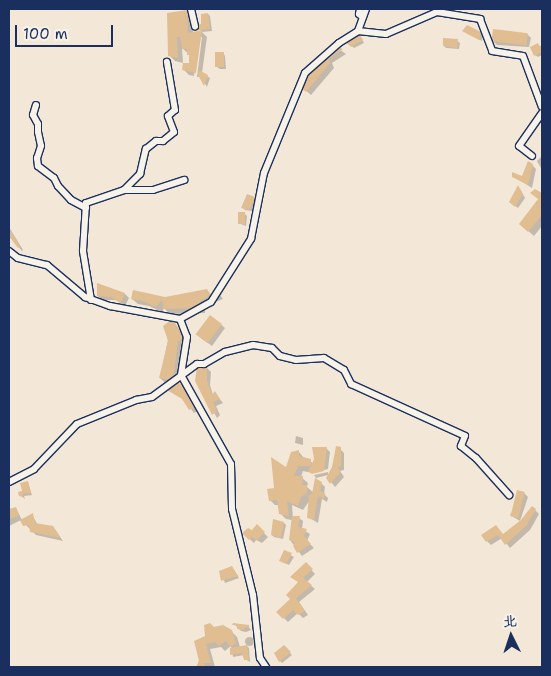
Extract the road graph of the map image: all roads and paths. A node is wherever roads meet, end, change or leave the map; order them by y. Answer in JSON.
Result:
{"nodes":[{"id":1,"x":191,"y":9,"type":"edge"},
{"id":2,"x":360,"y":9,"type":"edge"},
{"id":3,"x":366,"y":9,"type":"edge"},
{"id":4,"x":436,"y":10,"type":"edge"},
{"id":5,"x":363,"y":17,"type":"junction"},
{"id":6,"x":195,"y":27,"type":"dead end"},
{"id":7,"x":358,"y":30,"type":"junction"},
{"id":8,"x":167,"y":62,"type":"dead end"},
{"id":9,"x":36,"y":105,"type":"dead end"},
{"id":10,"x":542,"y":107,"type":"edge"},
{"id":11,"x":542,"y":113,"type":"edge"},
{"id":12,"x":532,"y":156,"type":"dead end"},
{"id":13,"x":184,"y":180,"type":"dead end"},
{"id":14,"x":124,"y":190,"type":"junction"},
{"id":15,"x":86,"y":208,"type":"junction"},
{"id":16,"x":9,"y":251,"type":"edge"},
{"id":17,"x":91,"y":300,"type":"junction"},
{"id":18,"x":180,"y":319,"type":"junction"},
{"id":19,"x":181,"y":375,"type":"junction"},
{"id":20,"x":9,"y":482,"type":"edge"},
{"id":21,"x":509,"y":495,"type":"dead end"},
{"id":22,"x":266,"y":667,"type":"edge"}],
"edges":[{"from":1,"to":6,"type":"street"},
{"from":2,"to":5,"type":"street"},
{"from":3,"to":5,"type":"street"},
{"from":4,"to":7,"type":"street"},
{"from":4,"to":10,"type":"street"},
{"from":5,"to":7,"type":"street"},
{"from":7,"to":18,"type":"street"},
{"from":8,"to":14,"type":"street"},
{"from":9,"to":15,"type":"street"},
{"from":11,"to":12,"type":"street"},
{"from":13,"to":14,"type":"street"},
{"from":14,"to":15,"type":"street"},
{"from":15,"to":17,"type":"street"},
{"from":16,"to":17,"type":"street"},
{"from":17,"to":18,"type":"street"},
{"from":18,"to":19,"type":"street"},
{"from":19,"to":20,"type":"street"},
{"from":19,"to":21,"type":"street"},
{"from":19,"to":22,"type":"street"}]}
